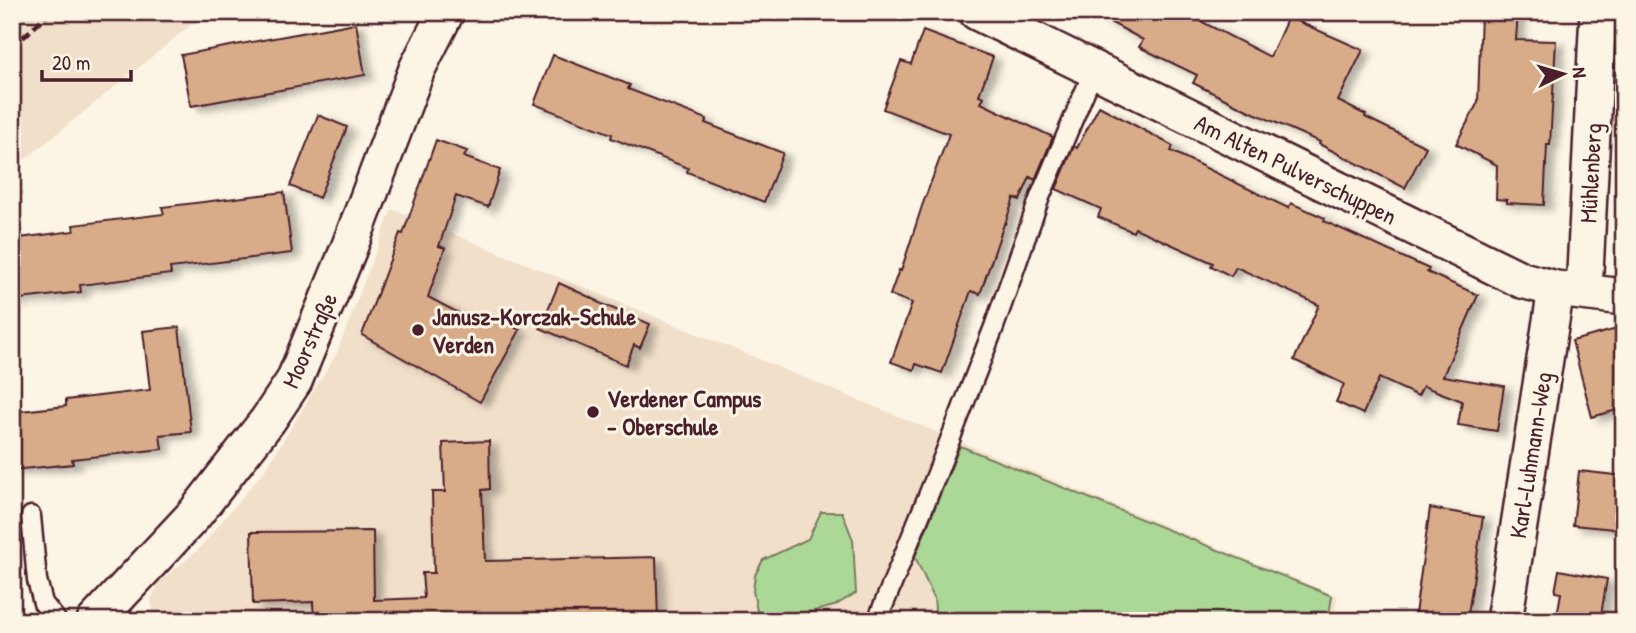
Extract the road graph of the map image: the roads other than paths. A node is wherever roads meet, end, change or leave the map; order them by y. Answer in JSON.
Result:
{"nodes":[{"id":1,"x":446,"y":12,"type":"edge"},
{"id":2,"x":1598,"y":12,"type":"edge"},
{"id":3,"x":981,"y":13,"type":"edge"},
{"id":4,"x":1094,"y":70,"type":"junction"},
{"id":5,"x":1570,"y":291,"type":"junction"},
{"id":6,"x":1624,"y":297,"type":"edge"},
{"id":7,"x":31,"y":516,"type":"dead end"},
{"id":8,"x":107,"y":616,"type":"edge"},
{"id":9,"x":57,"y":621,"type":"edge"},
{"id":10,"x":877,"y":621,"type":"edge"},
{"id":11,"x":1504,"y":621,"type":"edge"}],
"edges":[{"from":1,"to":8,"type":"street","name":"Moorstraße"},
{"from":2,"to":5,"type":"street","name":"Mühlenberg"},
{"from":3,"to":4,"type":"street","name":"Am Alten Pulverschuppen"},
{"from":4,"to":5,"type":"street","name":"Am Alten Pulverschuppen"},
{"from":4,"to":10,"type":"lane"},
{"from":5,"to":6,"type":"street","name":"Am Alten Pulverschuppen"},
{"from":5,"to":11,"type":"street","name":"Karl-Luhmann-Weg"},
{"from":7,"to":9,"type":"lane"}]}
